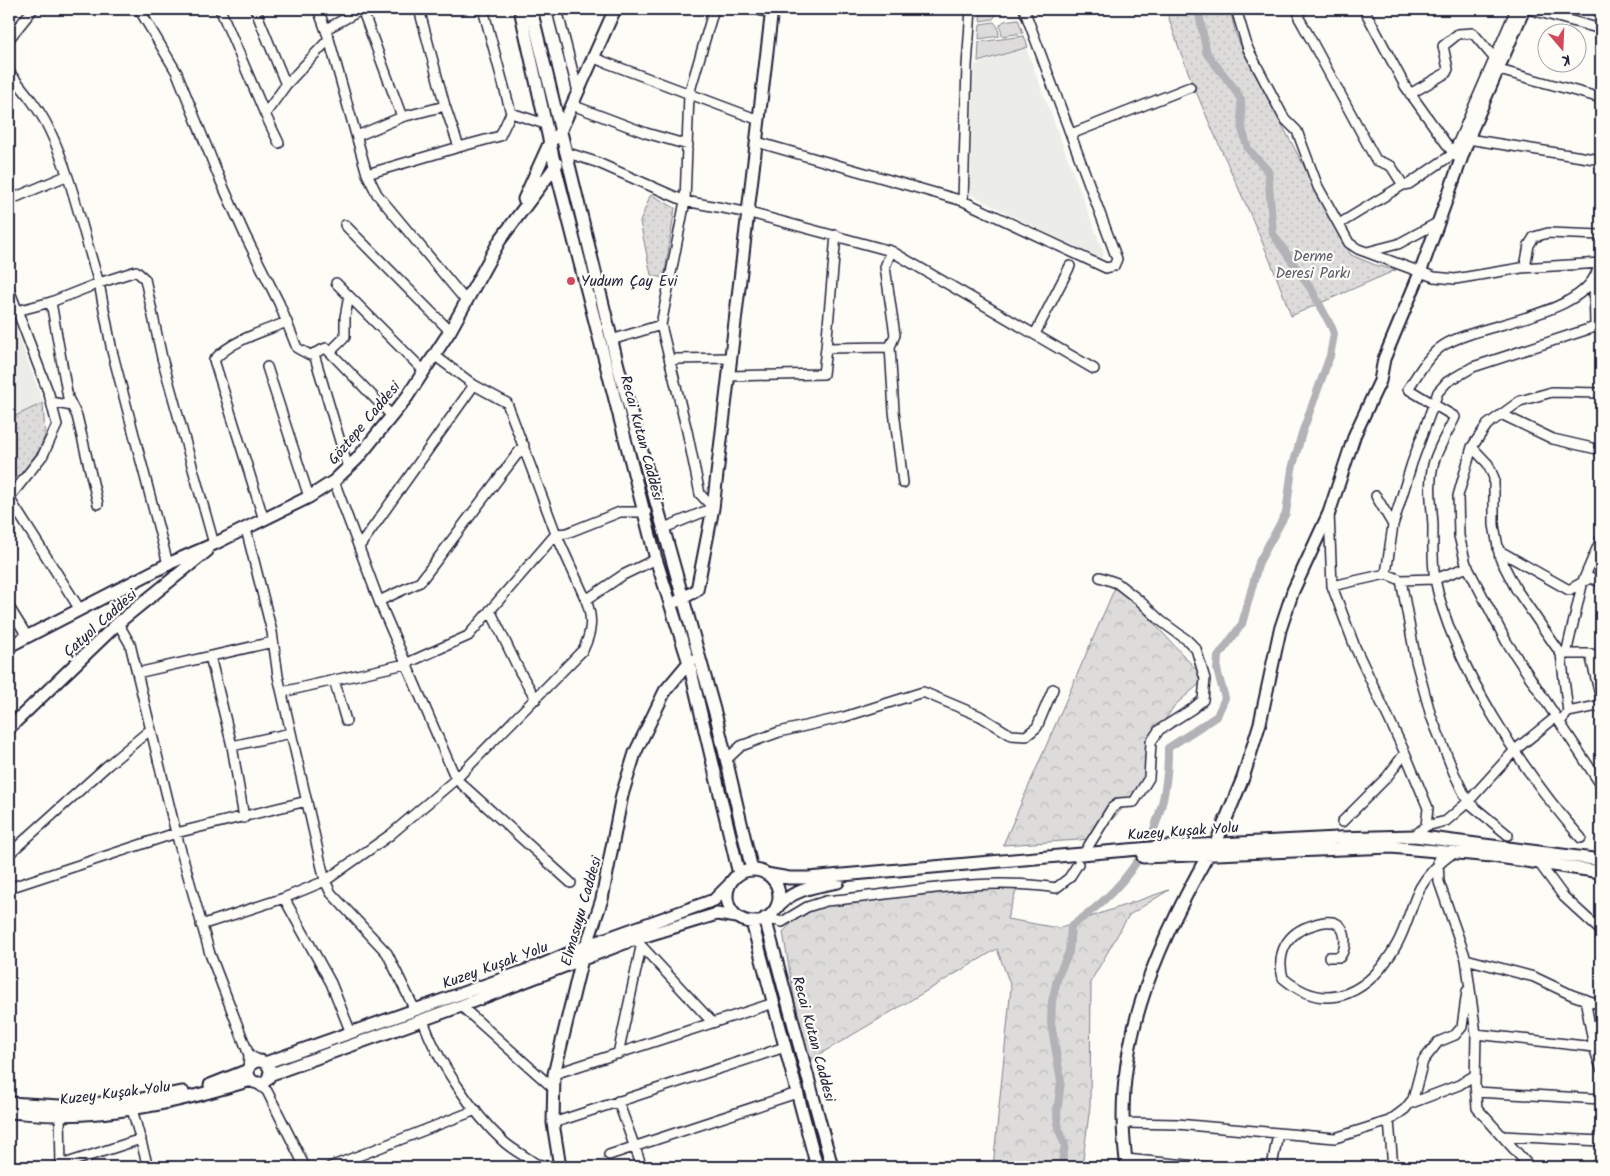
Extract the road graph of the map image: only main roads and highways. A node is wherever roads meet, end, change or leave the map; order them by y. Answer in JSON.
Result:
{"nodes":[{"id":1,"x":520,"y":9,"type":"edge"},
{"id":2,"x":531,"y":9,"type":"edge"},
{"id":3,"x":616,"y":9,"type":"edge"},
{"id":4,"x":1521,"y":10,"type":"edge"},
{"id":5,"x":772,"y":11,"type":"edge"},
{"id":6,"x":560,"y":132,"type":"junction"},
{"id":7,"x":550,"y":144,"type":"junction"},
{"id":8,"x":565,"y":152,"type":"junction"},
{"id":9,"x":555,"y":166,"type":"junction"},
{"id":10,"x":500,"y":240,"type":"junction"},
{"id":11,"x":214,"y":544,"type":"junction"},
{"id":12,"x":684,"y":599,"type":"junction"},
{"id":13,"x":671,"y":603,"type":"junction"},
{"id":14,"x":9,"y":646,"type":"edge"},
{"id":15,"x":698,"y":650,"type":"junction"},
{"id":16,"x":688,"y":663,"type":"junction"},
{"id":17,"x":9,"y":728,"type":"edge"},
{"id":18,"x":1213,"y":848,"type":"junction"},
{"id":19,"x":1125,"y":854,"type":"junction"},
{"id":20,"x":1601,"y":860,"type":"edge"},
{"id":21,"x":752,"y":870,"type":"junction"},
{"id":22,"x":1601,"y":872,"type":"edge"},
{"id":23,"x":739,"y":874,"type":"junction"},
{"id":24,"x":766,"y":874,"type":"junction"},
{"id":25,"x":729,"y":885,"type":"junction"},
{"id":26,"x":775,"y":910,"type":"junction"},
{"id":27,"x":737,"y":916,"type":"junction"},
{"id":28,"x":765,"y":918,"type":"junction"},
{"id":29,"x":752,"y":922,"type":"junction"},
{"id":30,"x":586,"y":946,"type":"junction"},
{"id":31,"x":582,"y":959,"type":"junction"},
{"id":32,"x":264,"y":1062,"type":"junction"},
{"id":33,"x":248,"y":1076,"type":"junction"},
{"id":34,"x":269,"y":1077,"type":"junction"},
{"id":35,"x":9,"y":1103,"type":"edge"},
{"id":36,"x":9,"y":1112,"type":"edge"},
{"id":37,"x":1127,"y":1163,"type":"edge"},
{"id":38,"x":560,"y":1167,"type":"edge"},
{"id":39,"x":817,"y":1167,"type":"edge"},
{"id":40,"x":832,"y":1167,"type":"edge"}],
"edges":[{"from":1,"to":7,"type":"main road","name":"Recai Kutan Caddesi"},
{"from":2,"to":6,"type":"main road","name":"Recai Kutan Caddesi"},
{"from":3,"to":6,"type":"main road"},
{"from":4,"to":18,"type":"main road"},
{"from":5,"to":12,"type":"main road"},
{"from":6,"to":7,"type":"main road"},
{"from":6,"to":8,"type":"main road","name":"Recai Kutan Caddesi"},
{"from":7,"to":9,"type":"main road","name":"Recai Kutan Caddesi"},
{"from":7,"to":10,"type":"main road"},
{"from":8,"to":9,"type":"main road","name":"Göztepe Caddesi"},
{"from":8,"to":12,"type":"main road","name":"Recai Kutan Caddesi"},
{"from":9,"to":10,"type":"main road","name":"Göztepe Caddesi"},
{"from":9,"to":13,"type":"main road","name":"Recai Kutan Caddesi"},
{"from":10,"to":11,"type":"main road","name":"Göztepe Caddesi"},
{"from":11,"to":14,"type":"main road","name":"Göztepe Caddesi"},
{"from":11,"to":17,"type":"main road","name":"Çatyol Caddesi"},
{"from":12,"to":13,"type":"main road"},
{"from":12,"to":15,"type":"main road","name":"Recai Kutan Caddesi"},
{"from":13,"to":16,"type":"main road","name":"Recai Kutan Caddesi"},
{"from":15,"to":16,"type":"main road","name":"Elmasuyu Caddesi"},
{"from":15,"to":21,"type":"main road","name":"Recai Kutan Caddesi"},
{"from":16,"to":23,"type":"main road","name":"Recai Kutan Caddesi"},
{"from":16,"to":30,"type":"main road","name":"Elmasuyu Caddesi"},
{"from":18,"to":19,"type":"main road","name":"Kuzey Kuşak Yolu"},
{"from":18,"to":20,"type":"main road","name":"Kuzey Kuşak Yolu"},
{"from":18,"to":22,"type":"main road","name":"Kuzey Kuşak Yolu"},
{"from":18,"to":37,"type":"main road"},
{"from":19,"to":24,"type":"main road","name":"Kuzey Kuşak Yolu"},
{"from":19,"to":26,"type":"main road","name":"Kuzey Kuşak Yolu"},
{"from":21,"to":23,"type":"main road"},
{"from":21,"to":24,"type":"main road"},
{"from":23,"to":25,"type":"main road"},
{"from":24,"to":26,"type":"main road"},
{"from":25,"to":27,"type":"main road"},
{"from":25,"to":30,"type":"main road","name":"Kuzey Kuşak Yolu"},
{"from":26,"to":28,"type":"main road"},
{"from":27,"to":29,"type":"main road"},
{"from":27,"to":31,"type":"main road","name":"Kuzey Kuşak Yolu"},
{"from":28,"to":29,"type":"main road"},
{"from":28,"to":40,"type":"main road","name":"Recai Kutan Caddesi"},
{"from":29,"to":39,"type":"main road","name":"Recai Kutan Caddesi"},
{"from":30,"to":31,"type":"main road","name":"Elmasuyu Caddesi"},
{"from":30,"to":32,"type":"main road","name":"Kuzey Kuşak Yolu"},
{"from":31,"to":34,"type":"main road","name":"Kuzey Kuşak Yolu"},
{"from":31,"to":38,"type":"main road","name":"Elmasuyu Caddesi"},
{"from":32,"to":33,"type":"main road"},
{"from":32,"to":34,"type":"main road"},
{"from":33,"to":34,"type":"main road"},
{"from":33,"to":35,"type":"main road","name":"Kuzey Kuşak Yolu"},
{"from":33,"to":36,"type":"main road","name":"Kuzey Kuşak Yolu"}]}
